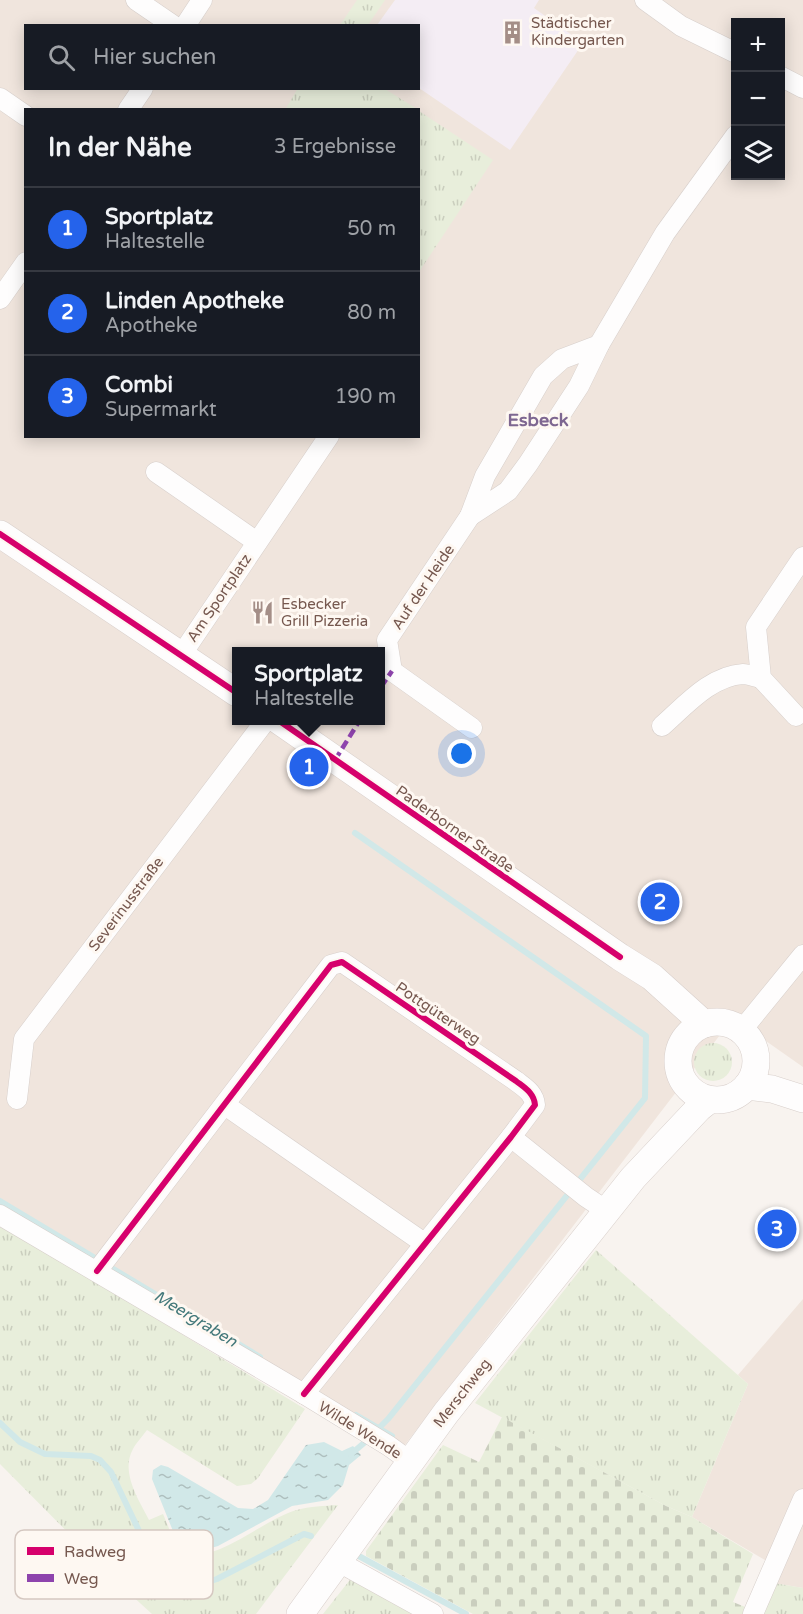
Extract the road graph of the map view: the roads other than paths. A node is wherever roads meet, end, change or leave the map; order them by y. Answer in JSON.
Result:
{"nodes":[{"id":1,"x":136,"y":0,"type":"edge"},
{"id":2,"x":202,"y":0,"type":"edge"},
{"id":3,"x":645,"y":0,"type":"edge"},
{"id":4,"x":171,"y":24,"type":"edge"},
{"id":5,"x":186,"y":24,"type":"edge"},
{"id":6,"x":731,"y":51,"type":"edge"},
{"id":7,"x":785,"y":79,"type":"edge"},
{"id":8,"x":803,"y":88,"type":"edge"},
{"id":9,"x":141,"y":90,"type":"edge"},
{"id":10,"x":0,"y":98,"type":"edge"},
{"id":11,"x":129,"y":108,"type":"edge"},
{"id":12,"x":24,"y":115,"type":"edge"},
{"id":13,"x":731,"y":141,"type":"edge"},
{"id":14,"x":24,"y":264,"type":"edge"},
{"id":15,"x":2,"y":292,"type":"edge"},
{"id":16,"x":599,"y":345,"type":"junction"},
{"id":17,"x":328,"y":438,"type":"edge"},
{"id":18,"x":156,"y":472,"type":"dead end"},
{"id":19,"x":470,"y":516,"type":"junction"},
{"id":20,"x":0,"y":534,"type":"edge"},
{"id":21,"x":257,"y":542,"type":"junction"},
{"id":22,"x":803,"y":557,"type":"edge"},
{"id":23,"x":182,"y":654,"type":"junction"},
{"id":24,"x":761,"y":678,"type":"junction"},
{"id":25,"x":232,"y":689,"type":"edge"},
{"id":26,"x":796,"y":716,"type":"dead end"},
{"id":27,"x":262,"y":725,"type":"edge"},
{"id":28,"x":285,"y":725,"type":"edge"},
{"id":29,"x":662,"y":726,"type":"dead end"},
{"id":30,"x":472,"y":728,"type":"dead end"},
{"id":31,"x":803,"y":955,"type":"edge"},
{"id":32,"x":620,"y":957,"type":"junction"},
{"id":33,"x":704,"y":1024,"type":"junction"},
{"id":34,"x":741,"y":1031,"type":"junction"},
{"id":35,"x":679,"y":1050,"type":"junction"},
{"id":36,"x":756,"y":1059,"type":"junction"},
{"id":37,"x":683,"y":1081,"type":"junction"},
{"id":38,"x":747,"y":1086,"type":"junction"},
{"id":39,"x":803,"y":1086,"type":"edge"},
{"id":40,"x":16,"y":1099,"type":"dead end"},
{"id":41,"x":709,"y":1100,"type":"junction"},
{"id":42,"x":803,"y":1100,"type":"edge"},
{"id":43,"x":225,"y":1105,"type":"junction"},
{"id":44,"x":511,"y":1137,"type":"junction"},
{"id":45,"x":633,"y":1178,"type":"junction"},
{"id":46,"x":607,"y":1211,"type":"junction"},
{"id":47,"x":0,"y":1215,"type":"edge"},
{"id":48,"x":424,"y":1243,"type":"junction"},
{"id":49,"x":98,"y":1271,"type":"junction"},
{"id":50,"x":304,"y":1394,"type":"junction"},
{"id":51,"x":411,"y":1462,"type":"junction"},
{"id":52,"x":803,"y":1499,"type":"edge"},
{"id":53,"x":337,"y":1561,"type":"junction"},
{"id":54,"x":300,"y":1614,"type":"edge"},
{"id":55,"x":433,"y":1614,"type":"edge"},
{"id":56,"x":753,"y":1614,"type":"edge"}],
"edges":[{"from":1,"to":4,"type":"street"},
{"from":2,"to":5,"type":"street"},
{"from":3,"to":6,"type":"street"},
{"from":7,"to":8,"type":"street"},
{"from":9,"to":11,"type":"street"},
{"from":10,"to":12,"type":"street"},
{"from":13,"to":16,"type":"street","name":"Auf der Heide"},
{"from":14,"to":15,"type":"street"},
{"from":16,"to":19,"type":"street","name":"Auf der Heide"},
{"from":16,"to":19,"type":"street","name":"Auf der Heide"},
{"from":17,"to":21,"type":"street","name":"Am Sportplatz"},
{"from":18,"to":21,"type":"street","name":"Am Sportplatz"},
{"from":19,"to":30,"type":"street","name":"Auf der Heide"},
{"from":20,"to":23,"type":"main road"},
{"from":21,"to":23,"type":"street","name":"Am Sportplatz"},
{"from":22,"to":24,"type":"street"},
{"from":23,"to":25,"type":"main road"},
{"from":24,"to":26,"type":"street"},
{"from":24,"to":29,"type":"street"},
{"from":27,"to":40,"type":"street","name":"Severinusstraße"},
{"from":28,"to":32,"type":"main road","name":"Paderborner Straße"},
{"from":31,"to":34,"type":"street"},
{"from":32,"to":33,"type":"main road","name":"Paderborner Straße"},
{"from":32,"to":35,"type":"main road","name":"Paderborner Straße"},
{"from":33,"to":34,"type":"main road"},
{"from":33,"to":35,"type":"main road"},
{"from":34,"to":36,"type":"main road"},
{"from":35,"to":37,"type":"main road","name":"Paderborner Straße"},
{"from":36,"to":38,"type":"main road"},
{"from":36,"to":39,"type":"main road"},
{"from":37,"to":41,"type":"main road"},
{"from":37,"to":45,"type":"main road","name":"Merschweg"},
{"from":38,"to":41,"type":"main road"},
{"from":38,"to":42,"type":"main road"},
{"from":41,"to":45,"type":"main road","name":"Merschweg"},
{"from":43,"to":44,"type":"street","name":"Pottgüterweg"},
{"from":43,"to":48,"type":"street"},
{"from":43,"to":49,"type":"street","name":"Pottgüterweg"},
{"from":44,"to":46,"type":"street"},
{"from":44,"to":48,"type":"street","name":"Pottgüterweg"},
{"from":45,"to":46,"type":"main road","name":"Merschweg"},
{"from":46,"to":51,"type":"main road","name":"Merschweg"},
{"from":47,"to":49,"type":"street","name":"Wilde Wende"},
{"from":48,"to":50,"type":"street","name":"Pottgüterweg"},
{"from":49,"to":50,"type":"street","name":"Wilde Wende"},
{"from":50,"to":51,"type":"street","name":"Wilde Wende"},
{"from":51,"to":53,"type":"main road","name":"Merschweg"},
{"from":52,"to":56,"type":"street"},
{"from":53,"to":54,"type":"main road","name":"Merschweg"},
{"from":53,"to":55,"type":"street"}]}
